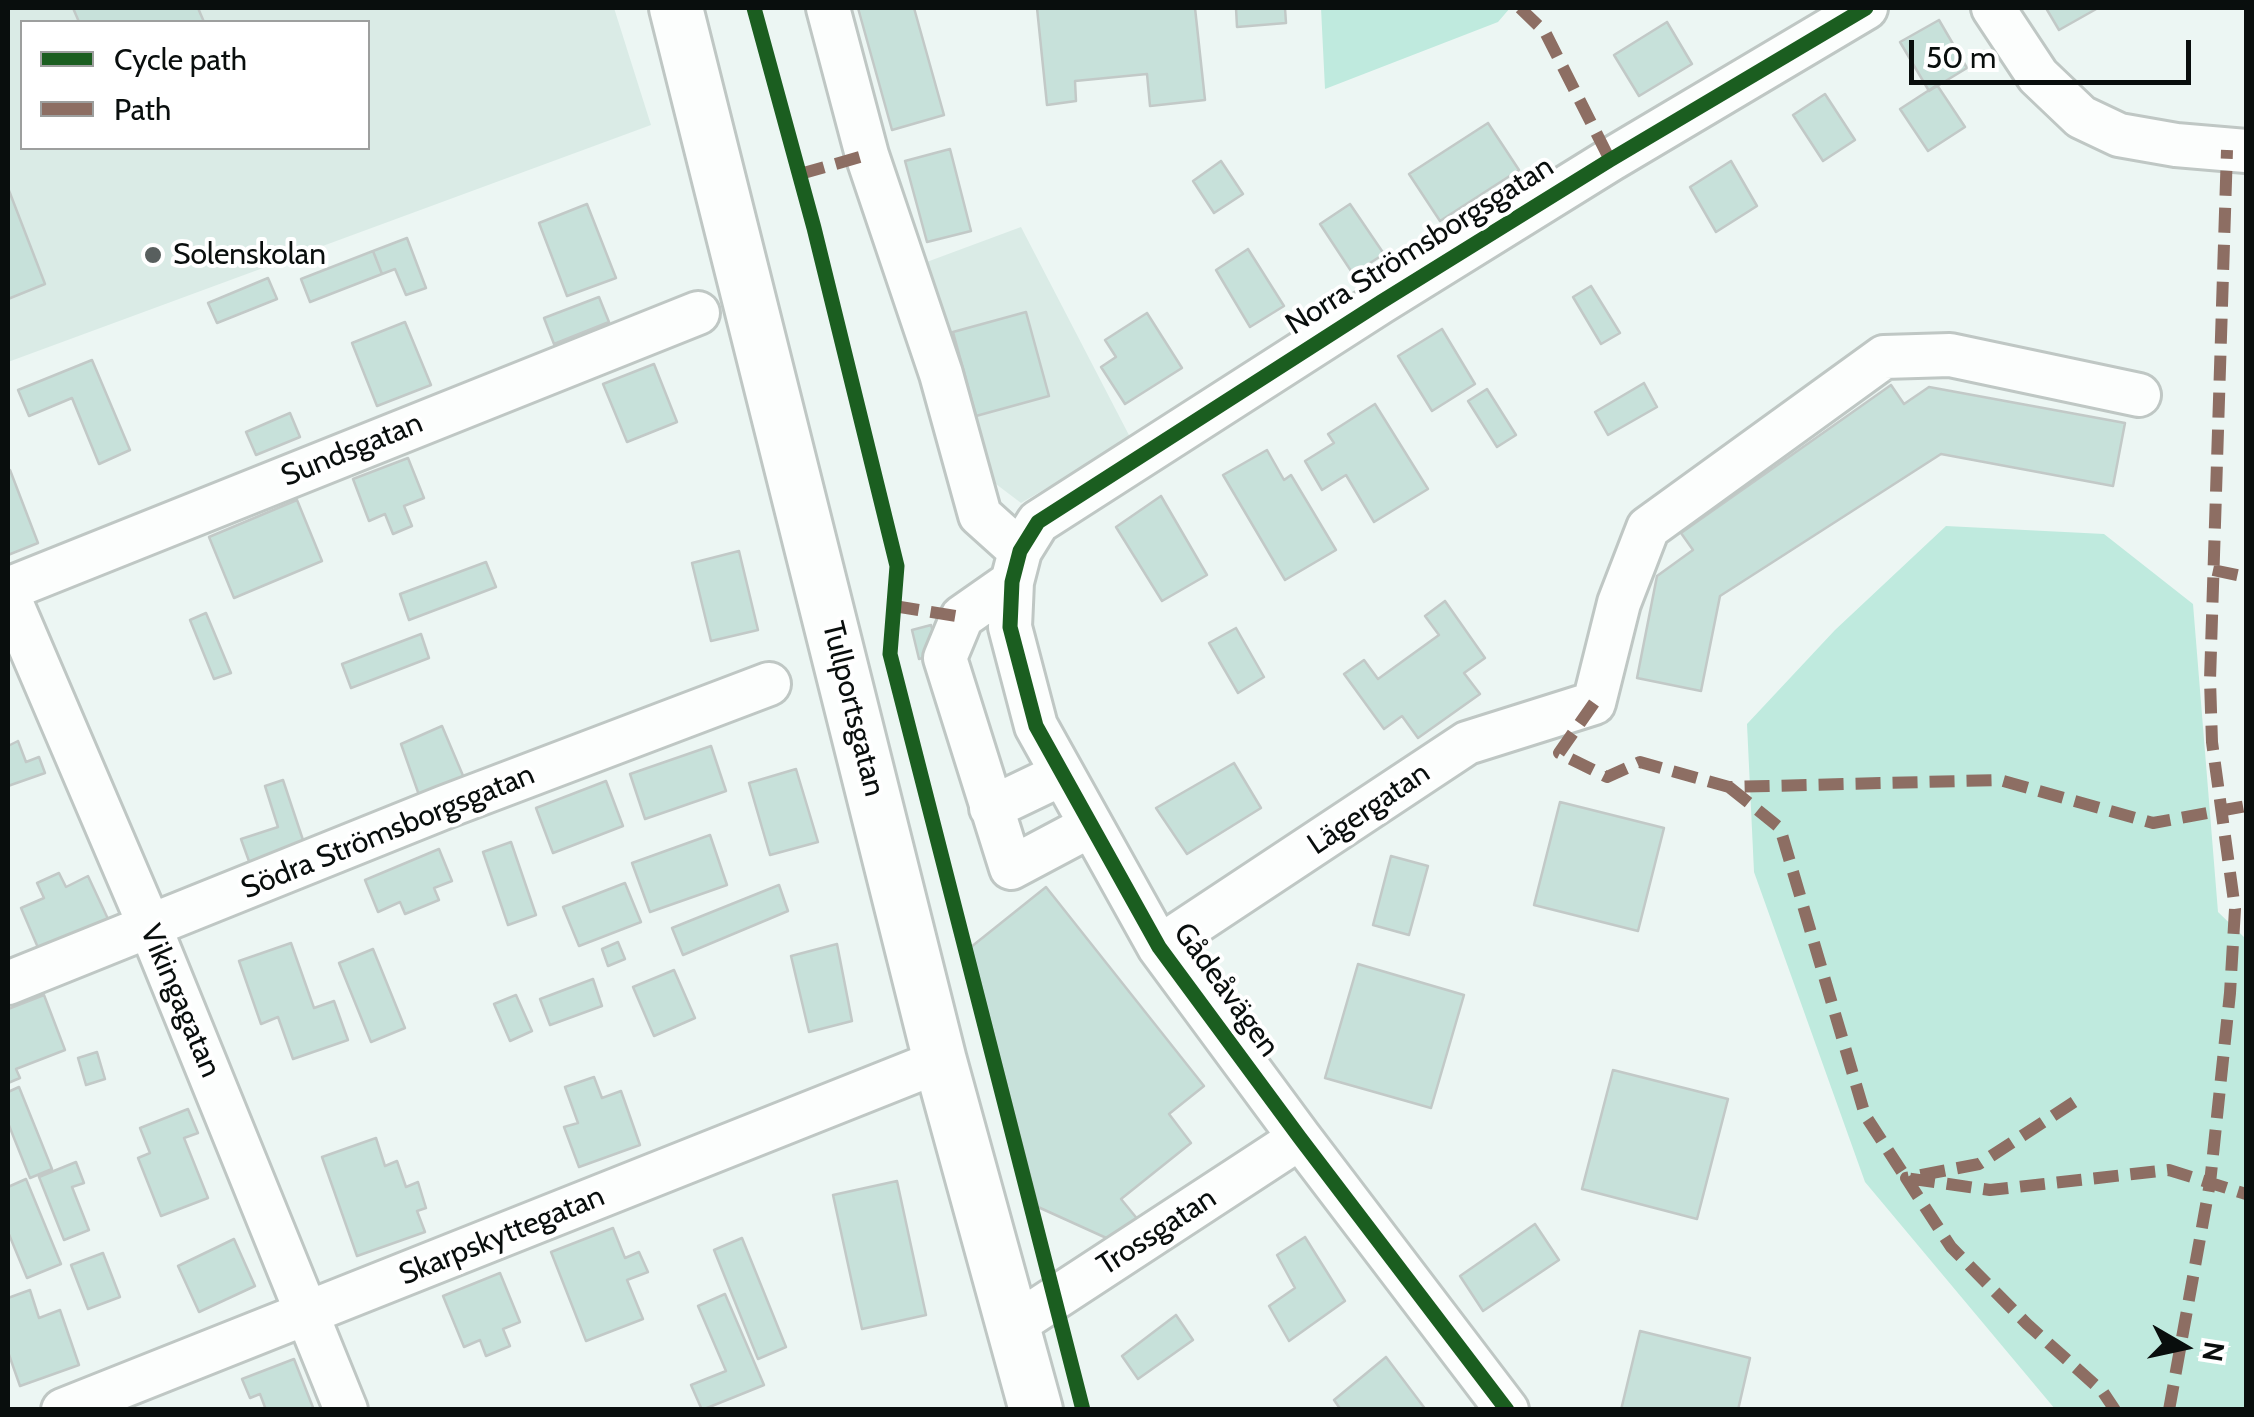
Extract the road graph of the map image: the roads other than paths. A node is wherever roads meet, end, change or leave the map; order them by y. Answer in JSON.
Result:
{"nodes":[{"id":1,"x":676,"y":8,"type":"edge"},
{"id":2,"x":828,"y":8,"type":"edge"},
{"id":3,"x":1866,"y":8,"type":"edge"},
{"id":4,"x":1993,"y":8,"type":"edge"},
{"id":5,"x":2246,"y":151,"type":"edge"},
{"id":6,"x":698,"y":313,"type":"dead end"},
{"id":7,"x":2139,"y":395,"type":"dead end"},
{"id":8,"x":1016,"y":566,"type":"junction"},
{"id":9,"x":8,"y":592,"type":"edge"},
{"id":10,"x":770,"y":684,"type":"dead end"},
{"id":11,"x":1062,"y":774,"type":"junction"},
{"id":12,"x":992,"y":808,"type":"junction"},
{"id":13,"x":1090,"y":826,"type":"junction"},
{"id":14,"x":150,"y":926,"type":"junction"},
{"id":15,"x":1159,"y":947,"type":"junction"},
{"id":16,"x":8,"y":984,"type":"edge"},
{"id":17,"x":940,"y":1061,"type":"junction"},
{"id":18,"x":1300,"y":1138,"type":"junction"},
{"id":19,"x":310,"y":1313,"type":"junction"},
{"id":20,"x":1014,"y":1325,"type":"junction"},
{"id":21,"x":63,"y":1410,"type":"edge"},
{"id":22,"x":346,"y":1410,"type":"edge"},
{"id":23,"x":1036,"y":1410,"type":"edge"},
{"id":24,"x":1508,"y":1410,"type":"edge"}],
"edges":[{"from":1,"to":17,"type":"main road","name":"Tullportsgatan"},
{"from":2,"to":8,"type":"street"},
{"from":3,"to":8,"type":"street","name":"Norra Strömsborgsgatan"},
{"from":4,"to":5,"type":"street"},
{"from":6,"to":9,"type":"street","name":"Sundsgatan"},
{"from":7,"to":15,"type":"street","name":"Lägergatan"},
{"from":8,"to":11,"type":"street","name":"Gådeåvägen"},
{"from":8,"to":12,"type":"street","name":"Norra Strömsborgsgatan"},
{"from":9,"to":14,"type":"street","name":"Vikingagatan"},
{"from":10,"to":14,"type":"street","name":"Södra Strömsborgsgatan"},
{"from":11,"to":12,"type":"street"},
{"from":11,"to":13,"type":"street","name":"Gådeåvägen"},
{"from":12,"to":13,"type":"street","name":"Norra Strömsborgsgatan"},
{"from":13,"to":15,"type":"street","name":"Gådeåvägen"},
{"from":14,"to":16,"type":"street","name":"Södra Strömsborgsgatan"},
{"from":14,"to":19,"type":"street","name":"Vikingagatan"},
{"from":15,"to":18,"type":"street","name":"Gådeåvägen"},
{"from":17,"to":19,"type":"street","name":"Skarpskyttegatan"},
{"from":17,"to":20,"type":"main road","name":"Tullportsgatan"},
{"from":18,"to":20,"type":"street","name":"Trossgatan"},
{"from":18,"to":24,"type":"street","name":"Gådeåvägen"},
{"from":19,"to":21,"type":"street","name":"Skarpskyttegatan"},
{"from":19,"to":22,"type":"street","name":"Vikingagatan"},
{"from":20,"to":23,"type":"main road","name":"Tullportsgatan"}]}
